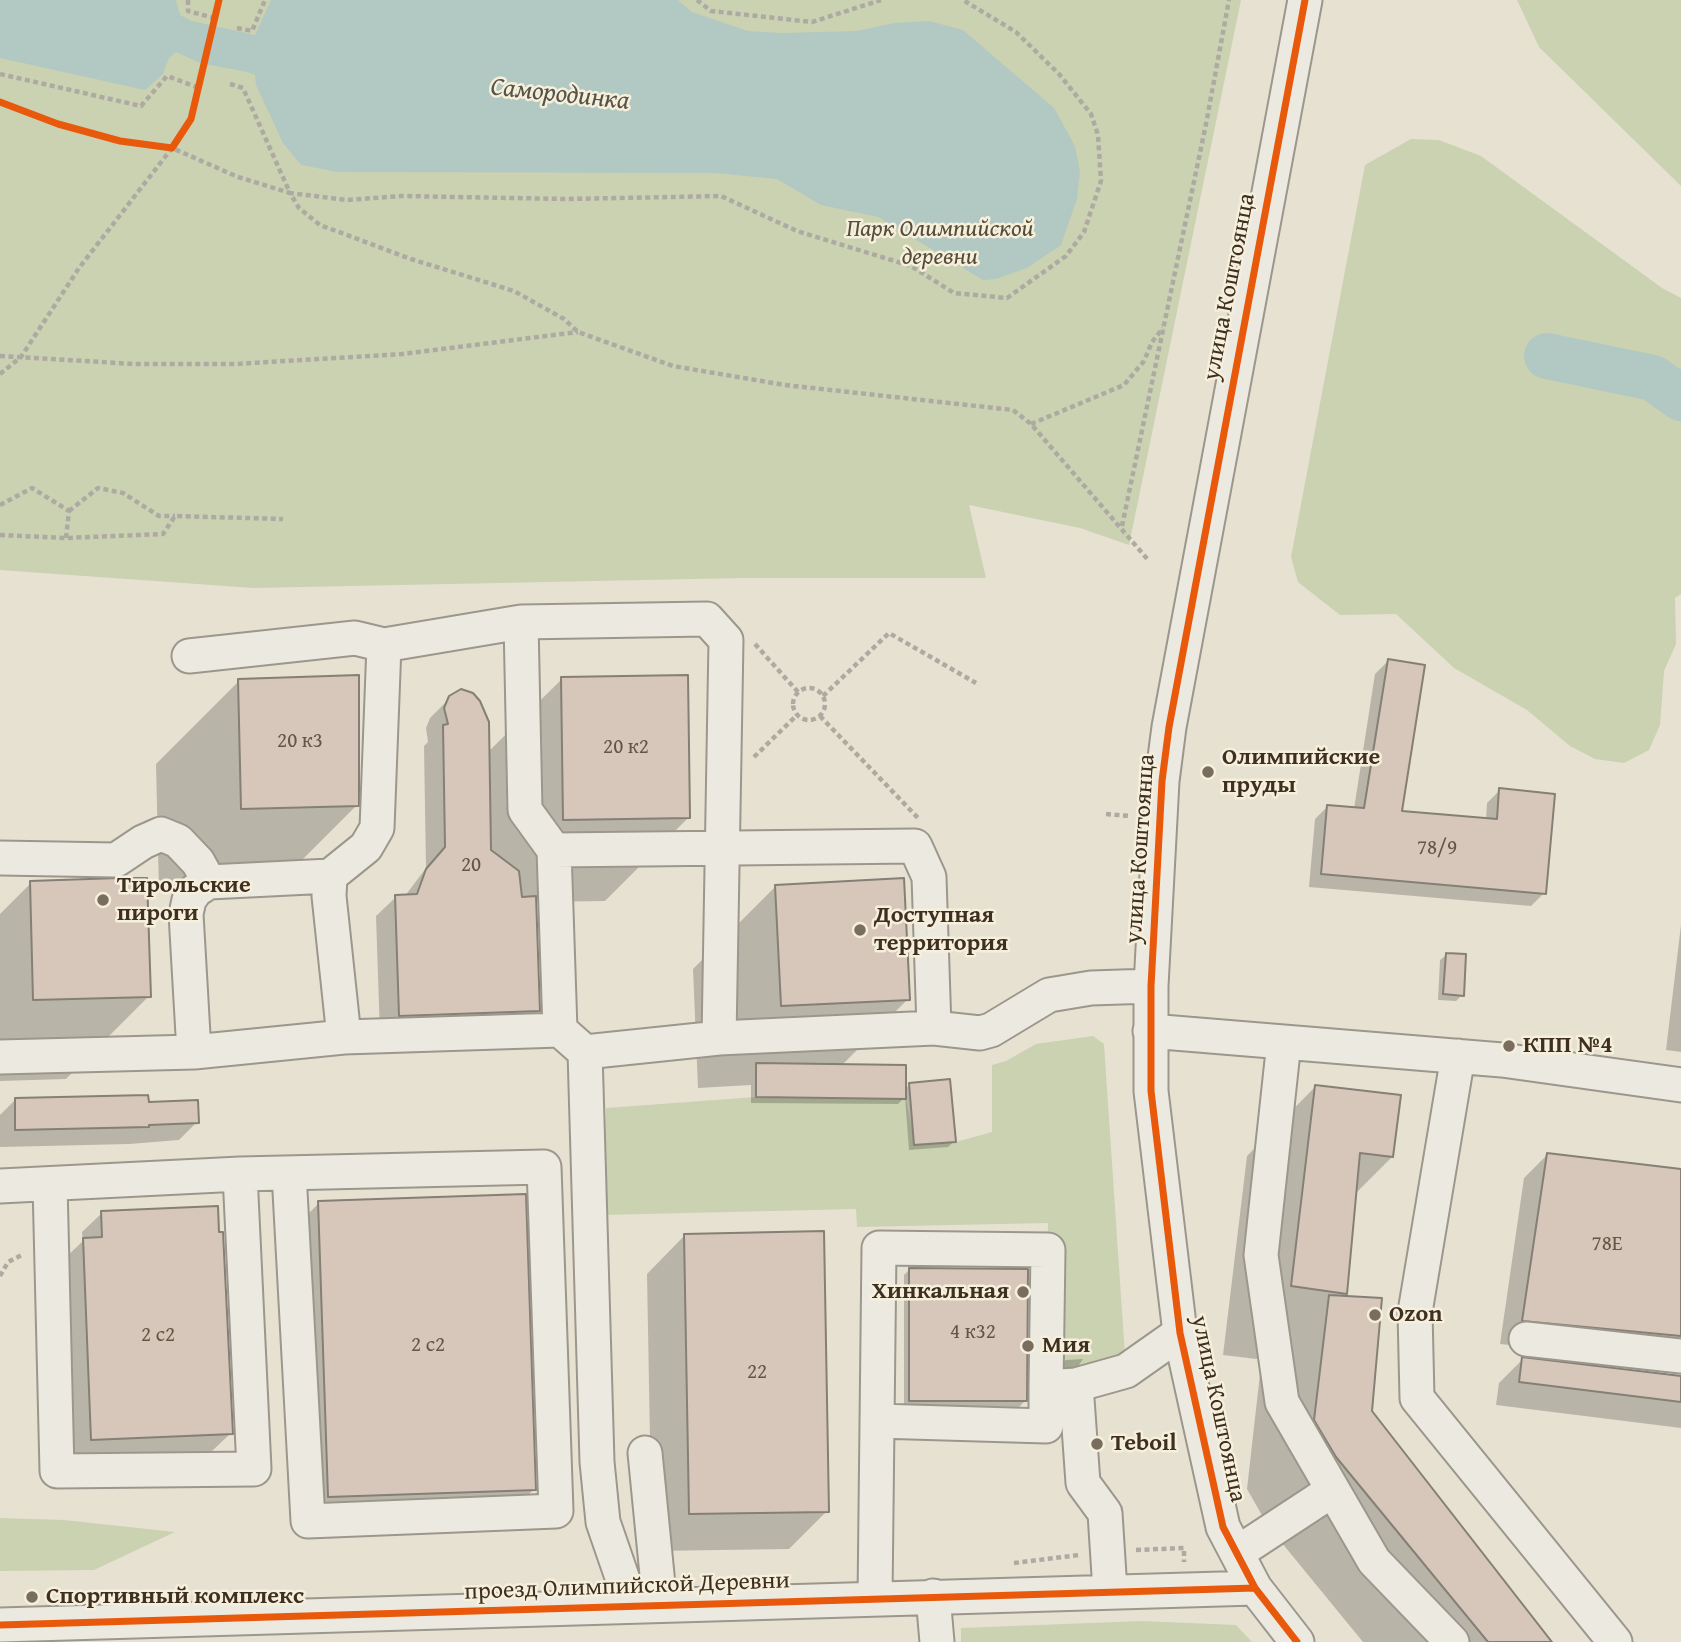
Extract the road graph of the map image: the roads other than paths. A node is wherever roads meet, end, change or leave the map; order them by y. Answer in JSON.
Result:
{"nodes":[{"id":1,"x":1305,"y":0,"type":"edge"},
{"id":2,"x":521,"y":622,"type":"junction"},
{"id":3,"x":384,"y":645,"type":"junction"},
{"id":4,"x":189,"y":656,"type":"dead end"},
{"id":5,"x":722,"y":849,"type":"junction"},
{"id":6,"x":554,"y":850,"type":"junction"},
{"id":7,"x":0,"y":858,"type":"edge"},
{"id":8,"x":330,"y":876,"type":"junction"},
{"id":9,"x":208,"y":882,"type":"junction"},
{"id":10,"x":1151,"y":986,"type":"junction"},
{"id":11,"x":934,"y":1028,"type":"junction"},
{"id":12,"x":560,"y":1030,"type":"junction"},
{"id":13,"x":1150,"y":1031,"type":"junction"},
{"id":14,"x":344,"y":1037,"type":"junction"},
{"id":15,"x":719,"y":1038,"type":"junction"},
{"id":16,"x":1284,"y":1042,"type":"junction"},
{"id":17,"x":194,"y":1052,"type":"junction"},
{"id":18,"x":585,"y":1052,"type":"junction"},
{"id":19,"x":1458,"y":1056,"type":"junction"},
{"id":20,"x":0,"y":1057,"type":"edge"},
{"id":21,"x":1681,"y":1085,"type":"edge"},
{"id":22,"x":289,"y":1173,"type":"junction"},
{"id":23,"x":240,"y":1174,"type":"junction"},
{"id":24,"x":50,"y":1184,"type":"junction"},
{"id":25,"x":0,"y":1186,"type":"edge"},
{"id":26,"x":1180,"y":1333,"type":"junction"},
{"id":27,"x":1526,"y":1339,"type":"dead end"},
{"id":28,"x":1681,"y":1356,"type":"edge"},
{"id":29,"x":1061,"y":1386,"type":"junction"},
{"id":30,"x":877,"y":1421,"type":"junction"},
{"id":31,"x":645,"y":1453,"type":"dead end"},
{"id":32,"x":1334,"y":1490,"type":"junction"},
{"id":33,"x":1237,"y":1553,"type":"junction"},
{"id":34,"x":1255,"y":1588,"type":"junction"},
{"id":35,"x":1110,"y":1591,"type":"junction"},
{"id":36,"x":933,"y":1596,"type":"junction"},
{"id":37,"x":875,"y":1598,"type":"junction"},
{"id":38,"x":646,"y":1606,"type":"junction"},
{"id":39,"x":0,"y":1625,"type":"edge"},
{"id":40,"x":937,"y":1642,"type":"edge"},
{"id":41,"x":1297,"y":1642,"type":"edge"},
{"id":42,"x":1452,"y":1642,"type":"edge"},
{"id":43,"x":1615,"y":1642,"type":"edge"}],
"edges":[{"from":1,"to":10,"type":"street","name":"улица Коштоянца"},
{"from":2,"to":3,"type":"street"},
{"from":2,"to":5,"type":"street"},
{"from":2,"to":6,"type":"street"},
{"from":3,"to":4,"type":"street"},
{"from":3,"to":8,"type":"street"},
{"from":5,"to":6,"type":"street"},
{"from":5,"to":11,"type":"street"},
{"from":5,"to":15,"type":"street"},
{"from":6,"to":12,"type":"street"},
{"from":7,"to":9,"type":"street"},
{"from":8,"to":9,"type":"street"},
{"from":8,"to":14,"type":"street"},
{"from":9,"to":17,"type":"street"},
{"from":10,"to":11,"type":"street"},
{"from":10,"to":13,"type":"street","name":"улица Коштоянца"},
{"from":11,"to":15,"type":"street"},
{"from":12,"to":14,"type":"street"},
{"from":12,"to":18,"type":"street"},
{"from":13,"to":16,"type":"street"},
{"from":13,"to":26,"type":"street","name":"улица Коштоянца"},
{"from":14,"to":17,"type":"street"},
{"from":15,"to":18,"type":"street"},
{"from":16,"to":19,"type":"street"},
{"from":16,"to":32,"type":"street"},
{"from":17,"to":20,"type":"street"},
{"from":18,"to":38,"type":"street"},
{"from":19,"to":21,"type":"street"},
{"from":19,"to":43,"type":"street"},
{"from":22,"to":22,"type":"street"},
{"from":22,"to":23,"type":"street"},
{"from":23,"to":24,"type":"street"},
{"from":23,"to":24,"type":"street"},
{"from":24,"to":25,"type":"street"},
{"from":26,"to":29,"type":"street"},
{"from":26,"to":33,"type":"street","name":"улица Коштоянца"},
{"from":27,"to":28,"type":"street"},
{"from":29,"to":30,"type":"street"},
{"from":29,"to":30,"type":"street"},
{"from":29,"to":35,"type":"street"},
{"from":30,"to":37,"type":"street"},
{"from":31,"to":38,"type":"street"},
{"from":32,"to":33,"type":"street"},
{"from":32,"to":42,"type":"street"},
{"from":33,"to":34,"type":"street","name":"улица Коштоянца"},
{"from":34,"to":35,"type":"street","name":"проезд Олимпийской Деревни"},
{"from":34,"to":41,"type":"street","name":"улица Коштоянца"},
{"from":35,"to":36,"type":"street","name":"проезд Олимпийской Деревни"},
{"from":36,"to":37,"type":"street","name":"проезд Олимпийской Деревни"},
{"from":36,"to":40,"type":"street"},
{"from":37,"to":38,"type":"street","name":"проезд Олимпийской Деревни"},
{"from":38,"to":39,"type":"street","name":"проезд Олимпийской Деревни"}]}
